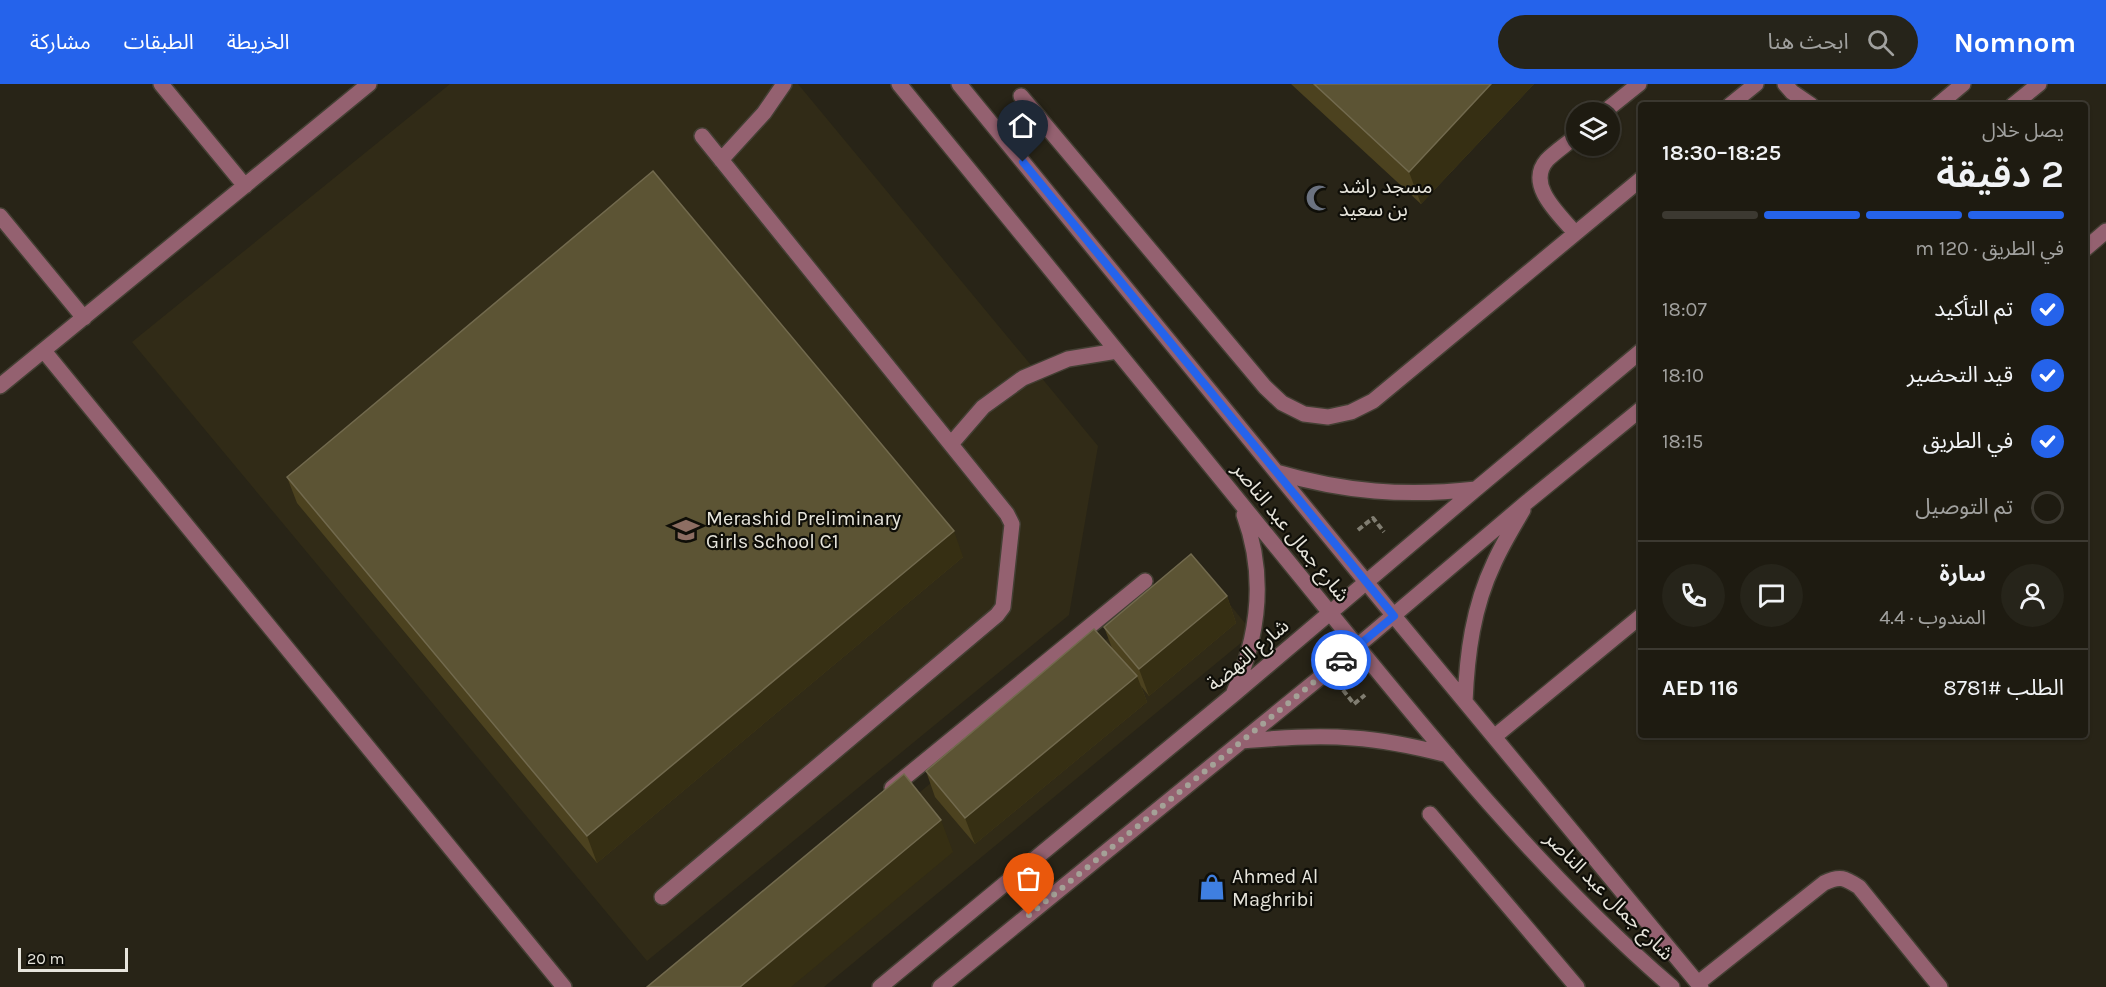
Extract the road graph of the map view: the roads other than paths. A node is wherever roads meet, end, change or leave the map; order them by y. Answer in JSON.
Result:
{"nodes":[{"id":1,"x":161,"y":84,"type":"edge"},
{"id":2,"x":369,"y":84,"type":"edge"},
{"id":3,"x":784,"y":84,"type":"edge"},
{"id":4,"x":899,"y":84,"type":"edge"},
{"id":5,"x":1639,"y":84,"type":"edge"},
{"id":6,"x":1756,"y":84,"type":"edge"},
{"id":7,"x":1963,"y":84,"type":"edge"},
{"id":8,"x":2038,"y":84,"type":"edge"},
{"id":9,"x":962,"y":86,"type":"edge"},
{"id":10,"x":1791,"y":94,"type":"edge"},
{"id":11,"x":1021,"y":96,"type":"dead end"},
{"id":12,"x":1616,"y":102,"type":"edge"},
{"id":13,"x":1734,"y":102,"type":"edge"},
{"id":14,"x":1806,"y":102,"type":"edge"},
{"id":15,"x":1942,"y":102,"type":"edge"},
{"id":16,"x":2017,"y":102,"type":"edge"},
{"id":17,"x":702,"y":136,"type":"dead end"},
{"id":18,"x":1566,"y":144,"type":"edge"},
{"id":19,"x":721,"y":160,"type":"junction"},
{"id":20,"x":1638,"y":181,"type":"edge"},
{"id":21,"x":245,"y":186,"type":"junction"},
{"id":22,"x":0,"y":216,"type":"edge"},
{"id":23,"x":2106,"y":231,"type":"edge"},
{"id":24,"x":1575,"y":233,"type":"junction"},
{"id":25,"x":2088,"y":246,"type":"edge"},
{"id":26,"x":84,"y":318,"type":"junction"},
{"id":27,"x":44,"y":351,"type":"junction"},
{"id":28,"x":1117,"y":351,"type":"junction"},
{"id":29,"x":1638,"y":354,"type":"edge"},
{"id":30,"x":0,"y":386,"type":"edge"},
{"id":31,"x":1638,"y":411,"type":"edge"},
{"id":32,"x":951,"y":444,"type":"junction"},
{"id":33,"x":1276,"y":472,"type":"junction"},
{"id":34,"x":1476,"y":489,"type":"junction"},
{"id":35,"x":1239,"y":502,"type":"junction"},
{"id":36,"x":1527,"y":502,"type":"junction"},
{"id":37,"x":1145,"y":581,"type":"dead end"},
{"id":38,"x":1366,"y":582,"type":"junction"},
{"id":39,"x":1330,"y":613,"type":"junction"},
{"id":40,"x":1394,"y":616,"type":"junction"},
{"id":41,"x":1638,"y":618,"type":"edge"},
{"id":42,"x":1357,"y":647,"type":"junction"},
{"id":43,"x":1233,"y":695,"type":"junction"},
{"id":44,"x":1465,"y":702,"type":"junction"},
{"id":45,"x":1494,"y":737,"type":"junction"},
{"id":46,"x":1242,"y":741,"type":"junction"},
{"id":47,"x":1448,"y":755,"type":"junction"},
{"id":48,"x":879,"y":799,"type":"edge"},
{"id":49,"x":1430,"y":814,"type":"dead end"},
{"id":50,"x":662,"y":897,"type":"dead end"},
{"id":51,"x":1700,"y":985,"type":"edge"},
{"id":52,"x":564,"y":987,"type":"edge"},
{"id":53,"x":880,"y":987,"type":"edge"},
{"id":54,"x":940,"y":987,"type":"edge"},
{"id":55,"x":1577,"y":987,"type":"edge"},
{"id":56,"x":1672,"y":987,"type":"edge"},
{"id":57,"x":1940,"y":987,"type":"edge"}],
"edges":[{"from":1,"to":21,"type":"street"},
{"from":2,"to":21,"type":"street"},
{"from":3,"to":19,"type":"street"},
{"from":4,"to":28,"type":"street","name":"شارع جمال عبد الناصر"},
{"from":5,"to":12,"type":"street"},
{"from":6,"to":13,"type":"street"},
{"from":7,"to":15,"type":"street"},
{"from":8,"to":16,"type":"street"},
{"from":9,"to":33,"type":"street","name":"شارع جمال عبد الناصر"},
{"from":10,"to":14,"type":"street"},
{"from":11,"to":24,"type":"street"},
{"from":17,"to":19,"type":"street"},
{"from":18,"to":24,"type":"street"},
{"from":19,"to":32,"type":"street"},
{"from":20,"to":24,"type":"street"},
{"from":21,"to":26,"type":"street"},
{"from":22,"to":26,"type":"street"},
{"from":23,"to":25,"type":"street"},
{"from":26,"to":27,"type":"street"},
{"from":27,"to":30,"type":"street"},
{"from":27,"to":52,"type":"street"},
{"from":28,"to":32,"type":"street"},
{"from":28,"to":35,"type":"street","name":"شارع جمال عبد الناصر"},
{"from":29,"to":34,"type":"street","name":"شارع النهضة"},
{"from":31,"to":36,"type":"street"},
{"from":32,"to":50,"type":"street"},
{"from":33,"to":34,"type":"street"},
{"from":33,"to":38,"type":"street","name":"شارع جمال عبد الناصر"},
{"from":34,"to":38,"type":"street","name":"شارع النهضة"},
{"from":35,"to":39,"type":"street","name":"شارع جمال عبد الناصر"},
{"from":35,"to":43,"type":"street"},
{"from":36,"to":40,"type":"street"},
{"from":36,"to":44,"type":"street"},
{"from":37,"to":48,"type":"street"},
{"from":38,"to":39,"type":"street","name":"شارع النهضة"},
{"from":38,"to":40,"type":"street","name":"شارع جمال عبد الناصر"},
{"from":39,"to":42,"type":"street","name":"شارع جمال عبد الناصر"},
{"from":39,"to":43,"type":"street","name":"شارع النهضة"},
{"from":40,"to":42,"type":"street"},
{"from":40,"to":44,"type":"street","name":"شارع جمال عبد الناصر"},
{"from":41,"to":45,"type":"street"},
{"from":42,"to":46,"type":"street"},
{"from":42,"to":47,"type":"street","name":"شارع جمال عبد الناصر"},
{"from":43,"to":53,"type":"street","name":"شارع النهضة"},
{"from":44,"to":45,"type":"street","name":"شارع جمال عبد الناصر"},
{"from":45,"to":51,"type":"street","name":"شارع جمال عبد الناصر"},
{"from":46,"to":47,"type":"street"},
{"from":46,"to":54,"type":"street"},
{"from":47,"to":56,"type":"street","name":"شارع جمال عبد الناصر"},
{"from":49,"to":55,"type":"street"},
{"from":51,"to":57,"type":"street"}]}
